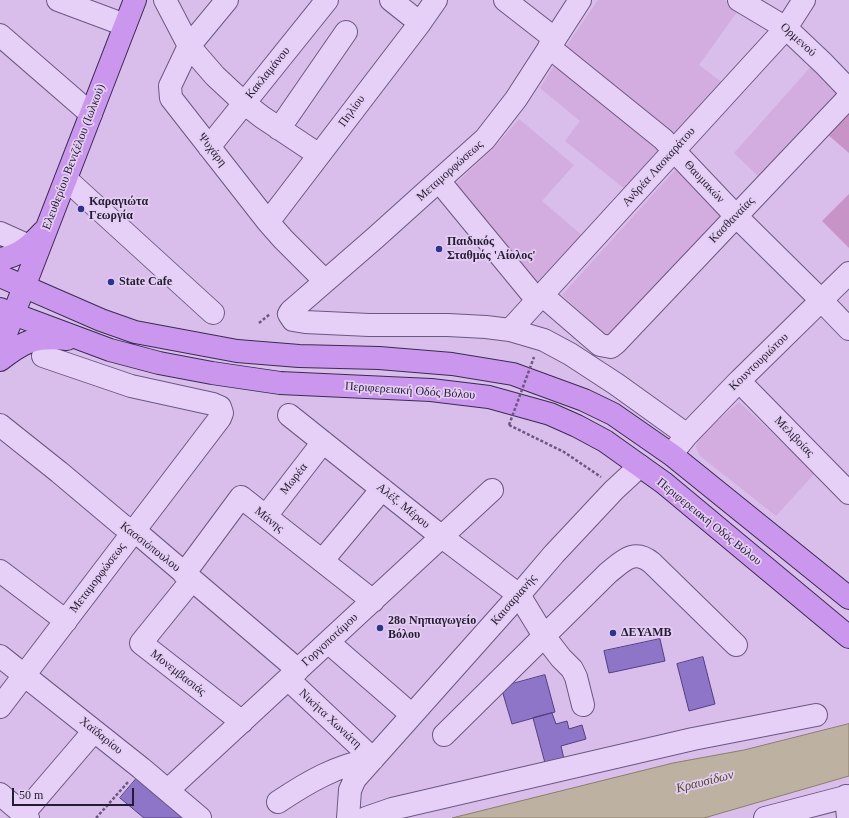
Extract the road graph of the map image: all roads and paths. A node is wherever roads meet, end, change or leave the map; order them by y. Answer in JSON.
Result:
{"nodes":[{"id":1,"x":58,"y":0,"type":"edge"},
{"id":2,"x":135,"y":0,"type":"edge"},
{"id":3,"x":165,"y":0,"type":"edge"},
{"id":4,"x":227,"y":0,"type":"edge"},
{"id":5,"x":326,"y":0,"type":"edge"},
{"id":6,"x":391,"y":0,"type":"edge"},
{"id":7,"x":436,"y":0,"type":"edge"},
{"id":8,"x":505,"y":0,"type":"edge"},
{"id":9,"x":580,"y":0,"type":"edge"},
{"id":10,"x":739,"y":0,"type":"edge"},
{"id":11,"x":804,"y":0,"type":"edge"},
{"id":12,"x":420,"y":22,"type":"junction"},
{"id":13,"x":125,"y":25,"type":"junction"},
{"id":14,"x":786,"y":28,"type":"junction"},
{"id":15,"x":346,"y":32,"type":"dead end"},
{"id":16,"x":0,"y":35,"type":"edge"},
{"id":17,"x":552,"y":43,"type":"junction"},
{"id":18,"x":188,"y":46,"type":"junction"},
{"id":19,"x":849,"y":90,"type":"edge"},
{"id":20,"x":849,"y":97,"type":"edge"},
{"id":21,"x":244,"y":103,"type":"junction"},
{"id":22,"x":91,"y":114,"type":"junction"},
{"id":23,"x":279,"y":129,"type":"junction"},
{"id":24,"x":209,"y":147,"type":"junction"},
{"id":25,"x":674,"y":151,"type":"junction"},
{"id":26,"x":319,"y":155,"type":"junction"},
{"id":27,"x":66,"y":179,"type":"junction"},
{"id":28,"x":438,"y":181,"type":"junction"},
{"id":29,"x":736,"y":216,"type":"junction"},
{"id":30,"x":268,"y":222,"type":"junction"},
{"id":31,"x":47,"y":228,"type":"junction"},
{"id":32,"x":0,"y":233,"type":"edge"},
{"id":33,"x":29,"y":246,"type":"junction"},
{"id":34,"x":0,"y":258,"type":"edge"},
{"id":35,"x":849,"y":274,"type":"edge"},
{"id":36,"x":0,"y":276,"type":"edge"},
{"id":37,"x":325,"y":281,"type":"junction"},
{"id":38,"x":24,"y":287,"type":"junction"},
{"id":39,"x":540,"y":298,"type":"junction"},
{"id":40,"x":822,"y":301,"type":"junction"},
{"id":41,"x":7,"y":311,"type":"edge"},
{"id":42,"x":213,"y":313,"type":"dead end"},
{"id":43,"x":849,"y":329,"type":"edge"},
{"id":44,"x":510,"y":330,"type":"junction"},
{"id":45,"x":78,"y":338,"type":"junction"},
{"id":46,"x":0,"y":349,"type":"edge"},
{"id":47,"x":43,"y":356,"type":"dead end"},
{"id":48,"x":534,"y":357,"type":"dead end"},
{"id":49,"x":0,"y":360,"type":"edge"},
{"id":50,"x":739,"y":381,"type":"junction"},
{"id":51,"x":288,"y":414,"type":"dead end"},
{"id":52,"x":0,"y":425,"type":"edge"},
{"id":53,"x":687,"y":435,"type":"junction"},
{"id":54,"x":323,"y":442,"type":"junction"},
{"id":55,"x":672,"y":455,"type":"junction"},
{"id":56,"x":640,"y":466,"type":"junction"},
{"id":57,"x":382,"y":489,"type":"junction"},
{"id":58,"x":492,"y":490,"type":"dead end"},
{"id":59,"x":614,"y":490,"type":"junction"},
{"id":60,"x":849,"y":493,"type":"edge"},
{"id":61,"x":266,"y":516,"type":"junction"},
{"id":62,"x":133,"y":533,"type":"junction"},
{"id":63,"x":442,"y":537,"type":"junction"},
{"id":64,"x":322,"y":561,"type":"junction"},
{"id":65,"x":0,"y":572,"type":"edge"},
{"id":66,"x":188,"y":577,"type":"junction"},
{"id":67,"x":519,"y":595,"type":"junction"},
{"id":68,"x":849,"y":598,"type":"edge"},
{"id":69,"x":373,"y":601,"type":"junction"},
{"id":70,"x":66,"y":621,"type":"junction"},
{"id":71,"x":544,"y":636,"type":"junction"},
{"id":72,"x":849,"y":637,"type":"edge"},
{"id":73,"x":328,"y":642,"type":"junction"},
{"id":74,"x":736,"y":645,"type":"dead end"},
{"id":75,"x":0,"y":656,"type":"edge"},
{"id":76,"x":293,"y":674,"type":"junction"},
{"id":77,"x":24,"y":675,"type":"junction"},
{"id":78,"x":583,"y":705,"type":"dead end"},
{"id":79,"x":0,"y":707,"type":"edge"},
{"id":80,"x":412,"y":715,"type":"junction"},
{"id":81,"x":816,"y":715,"type":"dead end"},
{"id":82,"x":242,"y":722,"type":"junction"},
{"id":83,"x":94,"y":731,"type":"junction"},
{"id":84,"x":444,"y":735,"type":"dead end"},
{"id":85,"x":373,"y":759,"type":"junction"},
{"id":86,"x":141,"y":768,"type":"junction"},
{"id":87,"x":168,"y":790,"type":"junction"},
{"id":88,"x":0,"y":794,"type":"edge"},
{"id":89,"x":847,"y":796,"type":"edge"},
{"id":90,"x":278,"y":802,"type":"dead end"},
{"id":91,"x":25,"y":816,"type":"edge"},
{"id":92,"x":96,"y":818,"type":"edge"},
{"id":93,"x":200,"y":818,"type":"edge"},
{"id":94,"x":348,"y":818,"type":"edge"},
{"id":95,"x":366,"y":818,"type":"edge"},
{"id":96,"x":765,"y":818,"type":"edge"},
{"id":97,"x":848,"y":818,"type":"edge"}],
"edges":[{"from":1,"to":13,"type":"street"},
{"from":2,"to":13,"type":"main road","name":"Ελευθερίου Βενιζέλου (Ιωλκού)"},
{"from":3,"to":18,"type":"street"},
{"from":4,"to":18,"type":"street","name":"Ψυχάρη"},
{"from":5,"to":21,"type":"street","name":"Κακλαμάνου"},
{"from":6,"to":12,"type":"street"},
{"from":7,"to":12,"type":"street","name":"Πηλίου"},
{"from":8,"to":17,"type":"street","name":"Θαυμακών"},
{"from":9,"to":17,"type":"street","name":"Μεταμορφώσεως"},
{"from":10,"to":14,"type":"street","name":"Ορμενού"},
{"from":11,"to":14,"type":"street","name":"Ανδρέα Λασκαράτου"},
{"from":12,"to":26,"type":"street","name":"Πηλίου"},
{"from":13,"to":22,"type":"main road","name":"Ελευθερίου Βενιζέλου (Ιωλκού)"},
{"from":14,"to":19,"type":"street","name":"Ορμενού"},
{"from":14,"to":25,"type":"street","name":"Ανδρέα Λασκαράτου"},
{"from":15,"to":23,"type":"street"},
{"from":16,"to":22,"type":"street"},
{"from":17,"to":25,"type":"street","name":"Θαυμακών"},
{"from":17,"to":28,"type":"street","name":"Μεταμορφώσεως"},
{"from":18,"to":21,"type":"street"},
{"from":18,"to":24,"type":"street","name":"Ψυχάρη"},
{"from":20,"to":29,"type":"street","name":"Κασθαναίας"},
{"from":21,"to":23,"type":"street"},
{"from":21,"to":24,"type":"street","name":"Κακλαμάνου"},
{"from":22,"to":27,"type":"main road","name":"Ελευθερίου Βενιζέλου (Ιωλκού)"},
{"from":23,"to":26,"type":"street"},
{"from":24,"to":30,"type":"street","name":"Ψυχάρη"},
{"from":25,"to":29,"type":"street","name":"Θαυμακών"},
{"from":25,"to":39,"type":"street","name":"Ανδρέα Λασκαράτου"},
{"from":26,"to":30,"type":"street","name":"Πηλίου"},
{"from":27,"to":31,"type":"main road","name":"Ελευθερίου Βενιζέλου (Ιωλκού)"},
{"from":27,"to":42,"type":"street"},
{"from":28,"to":37,"type":"street","name":"Μεταμορφώσεως"},
{"from":28,"to":39,"type":"street"},
{"from":29,"to":39,"type":"street","name":"Κασθαναίας"},
{"from":29,"to":40,"type":"street","name":"Θαυμακών"},
{"from":30,"to":37,"type":"street","name":"Ψυχάρη"},
{"from":31,"to":33,"type":"main road"},
{"from":31,"to":38,"type":"main road","name":"Ελευθερίου Βενιζέλου (Ιωλκού)"},
{"from":32,"to":33,"type":"street"},
{"from":33,"to":34,"type":"main road"},
{"from":35,"to":40,"type":"street","name":"Κουντουριώτου"},
{"from":36,"to":38,"type":"main road"},
{"from":37,"to":44,"type":"street","name":"Μεταμορφώσεως"},
{"from":38,"to":41,"type":"main road","name":"Ελευθερίου Βενιζέλου (Ιωλκού)"},
{"from":38,"to":55,"type":"main road"},
{"from":39,"to":44,"type":"street","name":"Ανδρέα Λασκαράτου"},
{"from":40,"to":43,"type":"street","name":"Θαυμακών"},
{"from":40,"to":50,"type":"street","name":"Κουντουριώτου"},
{"from":41,"to":45,"type":"main road","name":"Περιφερειακή Οδός Βόλου"},
{"from":41,"to":46,"type":"main road","name":"Ελευθερίου Βενιζέλου (Ιωλκού)"},
{"from":44,"to":53,"type":"street"},
{"from":45,"to":49,"type":"main road"},
{"from":45,"to":56,"type":"main road","name":"Περιφερειακή Οδός Βόλου"},
{"from":47,"to":62,"type":"street","name":"Μεταμορφώσεως"},
{"from":48,"to":59,"type":"path","bridge":true},
{"from":50,"to":53,"type":"street","name":"Κουντουριώτου"},
{"from":50,"to":60,"type":"street","name":"Μελιβοίας"},
{"from":51,"to":54,"type":"street","name":"Αλέξ. Μέρου"},
{"from":52,"to":62,"type":"street","name":"Κασσιόπουλου"},
{"from":53,"to":55,"type":"street","name":"Κουντουριώτου"},
{"from":54,"to":57,"type":"street","name":"Αλέξ. Μέρου"},
{"from":54,"to":61,"type":"street","name":"Μωρέα"},
{"from":55,"to":68,"type":"main road"},
{"from":56,"to":59,"type":"street","name":"Καισαριανής"},
{"from":56,"to":72,"type":"main road","name":"Περιφερειακή Οδός Βόλου"},
{"from":57,"to":63,"type":"street","name":"Αλέξ. Μέρου"},
{"from":57,"to":64,"type":"street"},
{"from":58,"to":63,"type":"street","name":"Γοργοποτάμου"},
{"from":59,"to":67,"type":"street","name":"Καισαριανής"},
{"from":61,"to":64,"type":"street","name":"Μάνης"},
{"from":61,"to":66,"type":"street","name":"Μάνης"},
{"from":62,"to":66,"type":"street","name":"Κασσιόπουλου"},
{"from":62,"to":70,"type":"street","name":"Μεταμορφώσεως"},
{"from":63,"to":67,"type":"street","name":"Αλέξ. Μέρου"},
{"from":63,"to":69,"type":"street","name":"Γοργοποτάμου"},
{"from":64,"to":69,"type":"street","name":"Μάνης"},
{"from":65,"to":70,"type":"street"},
{"from":66,"to":76,"type":"street","name":"Κασσιόπουλου"},
{"from":66,"to":82,"type":"street","name":"Μονεμβασιάς"},
{"from":67,"to":71,"type":"street"},
{"from":67,"to":80,"type":"street","name":"Καισαριανής"},
{"from":69,"to":73,"type":"street","name":"Γοργοποτάμου"},
{"from":70,"to":77,"type":"street","name":"Μεταμορφώσεως"},
{"from":71,"to":74,"type":"street"},
{"from":71,"to":78,"type":"street"},
{"from":71,"to":84,"type":"street"},
{"from":73,"to":76,"type":"street","name":"Γοργοποτάμου"},
{"from":73,"to":80,"type":"street"},
{"from":75,"to":77,"type":"street","name":"Χαϊδαρίου"},
{"from":76,"to":82,"type":"street","name":"Γοργοποτάμου"},
{"from":76,"to":85,"type":"street","name":"Νικήτα Χωνιάτη"},
{"from":77,"to":79,"type":"street","name":"Μεταμορφώσεως"},
{"from":77,"to":83,"type":"street","name":"Χαϊδαρίου"},
{"from":80,"to":85,"type":"street","name":"Καισαριανής"},
{"from":81,"to":95,"type":"street"},
{"from":82,"to":87,"type":"street","name":"Γοργοποτάμου"},
{"from":83,"to":86,"type":"street","name":"Χαϊδαρίου"},
{"from":83,"to":91,"type":"street"},
{"from":85,"to":90,"type":"street"},
{"from":85,"to":94,"type":"street","name":"Καισαριανής"},
{"from":86,"to":87,"type":"street","name":"Χαϊδαρίου"},
{"from":86,"to":92,"type":"path"},
{"from":87,"to":93,"type":"street","name":"Χαϊδαρίου"},
{"from":88,"to":91,"type":"street"},
{"from":89,"to":96,"type":"street"},
{"from":89,"to":97,"type":"street"}]}
